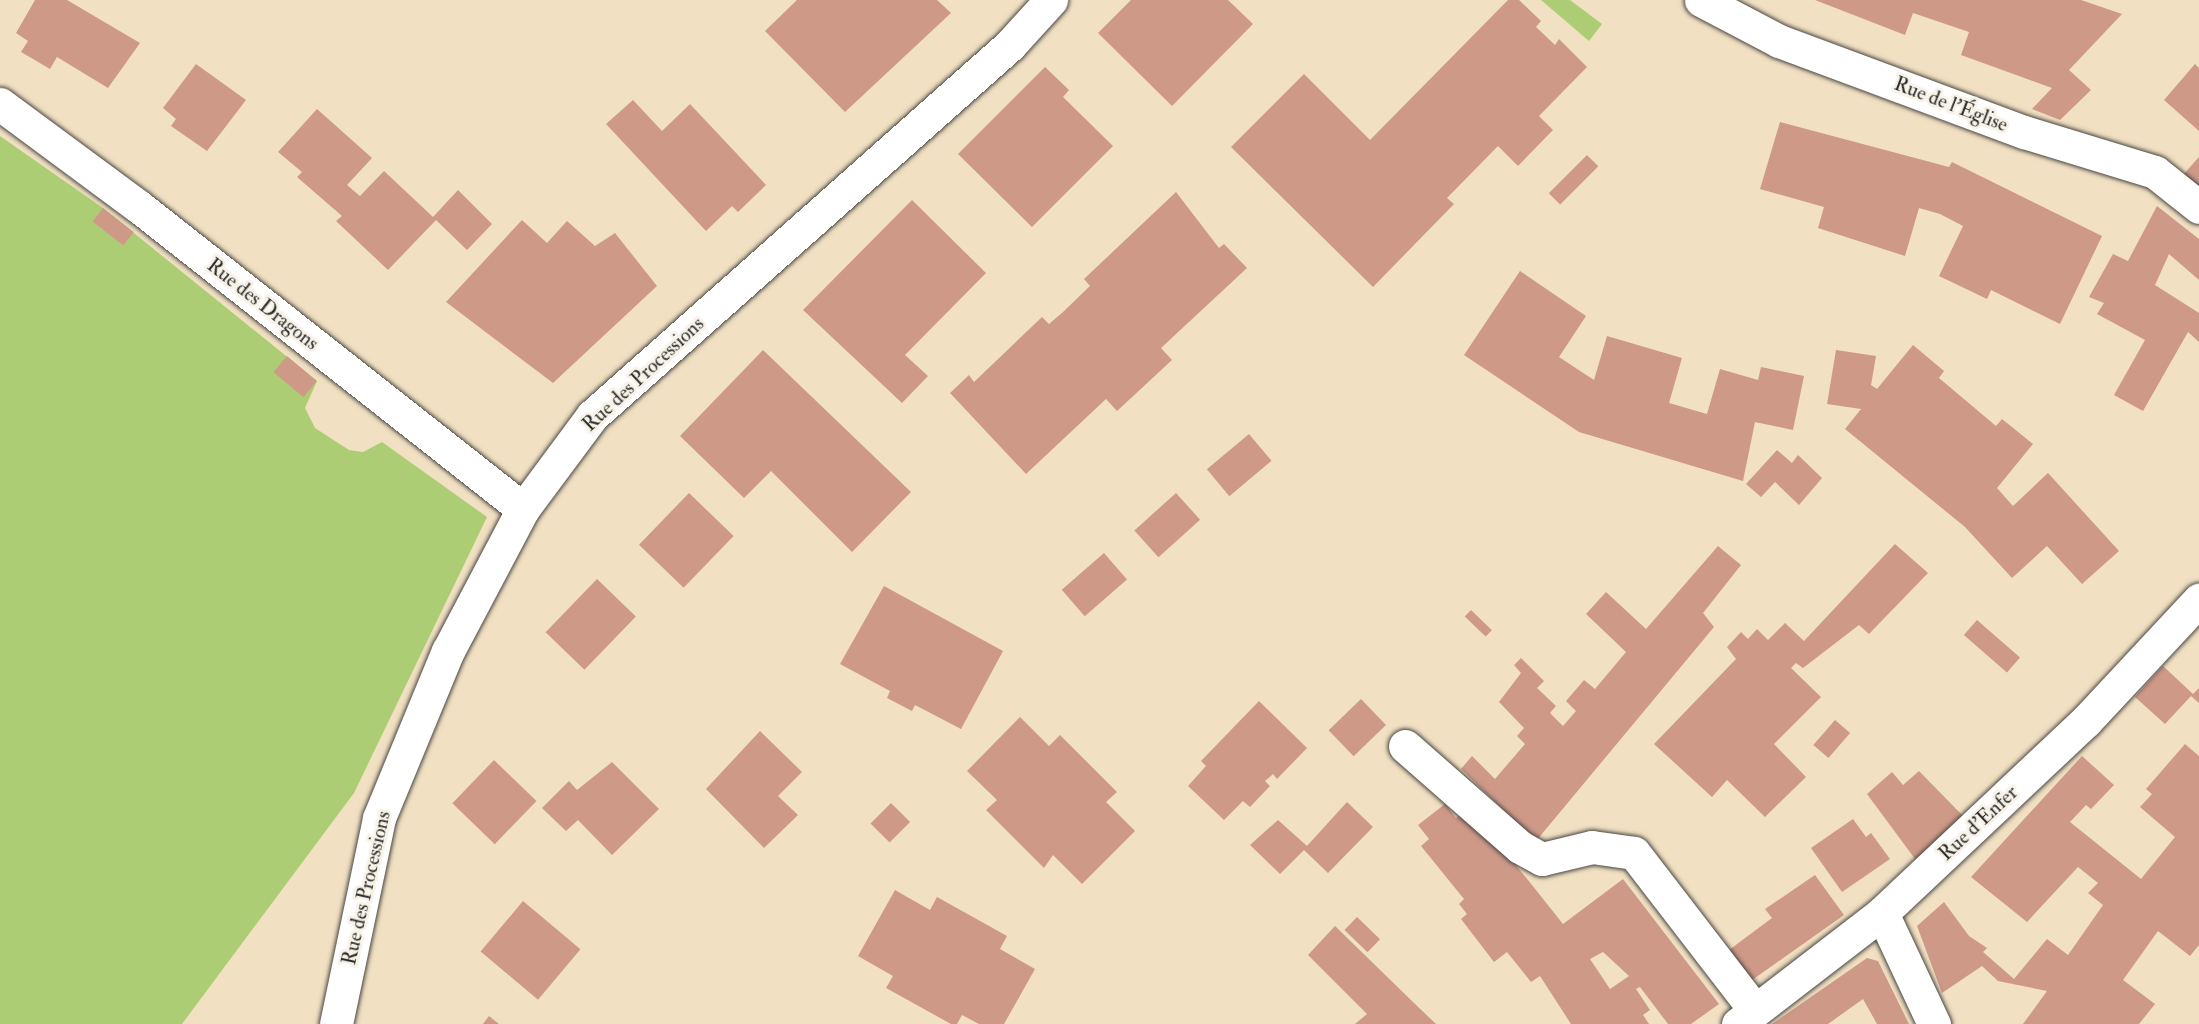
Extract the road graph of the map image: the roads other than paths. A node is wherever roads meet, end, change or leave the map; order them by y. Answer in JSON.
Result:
{"nodes":[{"id":1,"x":1051,"y":0,"type":"edge"},
{"id":2,"x":1701,"y":0,"type":"edge"},
{"id":3,"x":0,"y":104,"type":"edge"},
{"id":4,"x":2199,"y":207,"type":"edge"},
{"id":5,"x":523,"y":509,"type":"junction"},
{"id":6,"x":2199,"y":600,"type":"edge"},
{"id":7,"x":1405,"y":746,"type":"dead end"},
{"id":8,"x":1882,"y":914,"type":"junction"},
{"id":9,"x":1747,"y":1017,"type":"edge"},
{"id":10,"x":336,"y":1024,"type":"edge"},
{"id":11,"x":1934,"y":1024,"type":"edge"}],
"edges":[{"from":1,"to":5,"type":"street","name":"Rue des Processions"},
{"from":2,"to":4,"type":"street","name":"Rue de l'Église"},
{"from":3,"to":5,"type":"street","name":"Rue des Dragons"},
{"from":5,"to":10,"type":"street","name":"Rue des Processions"},
{"from":6,"to":8,"type":"street","name":"Rue d'Enfer"},
{"from":7,"to":9,"type":"street"},
{"from":8,"to":9,"type":"street","name":"Rue d'Enfer"},
{"from":8,"to":11,"type":"street"}]}
